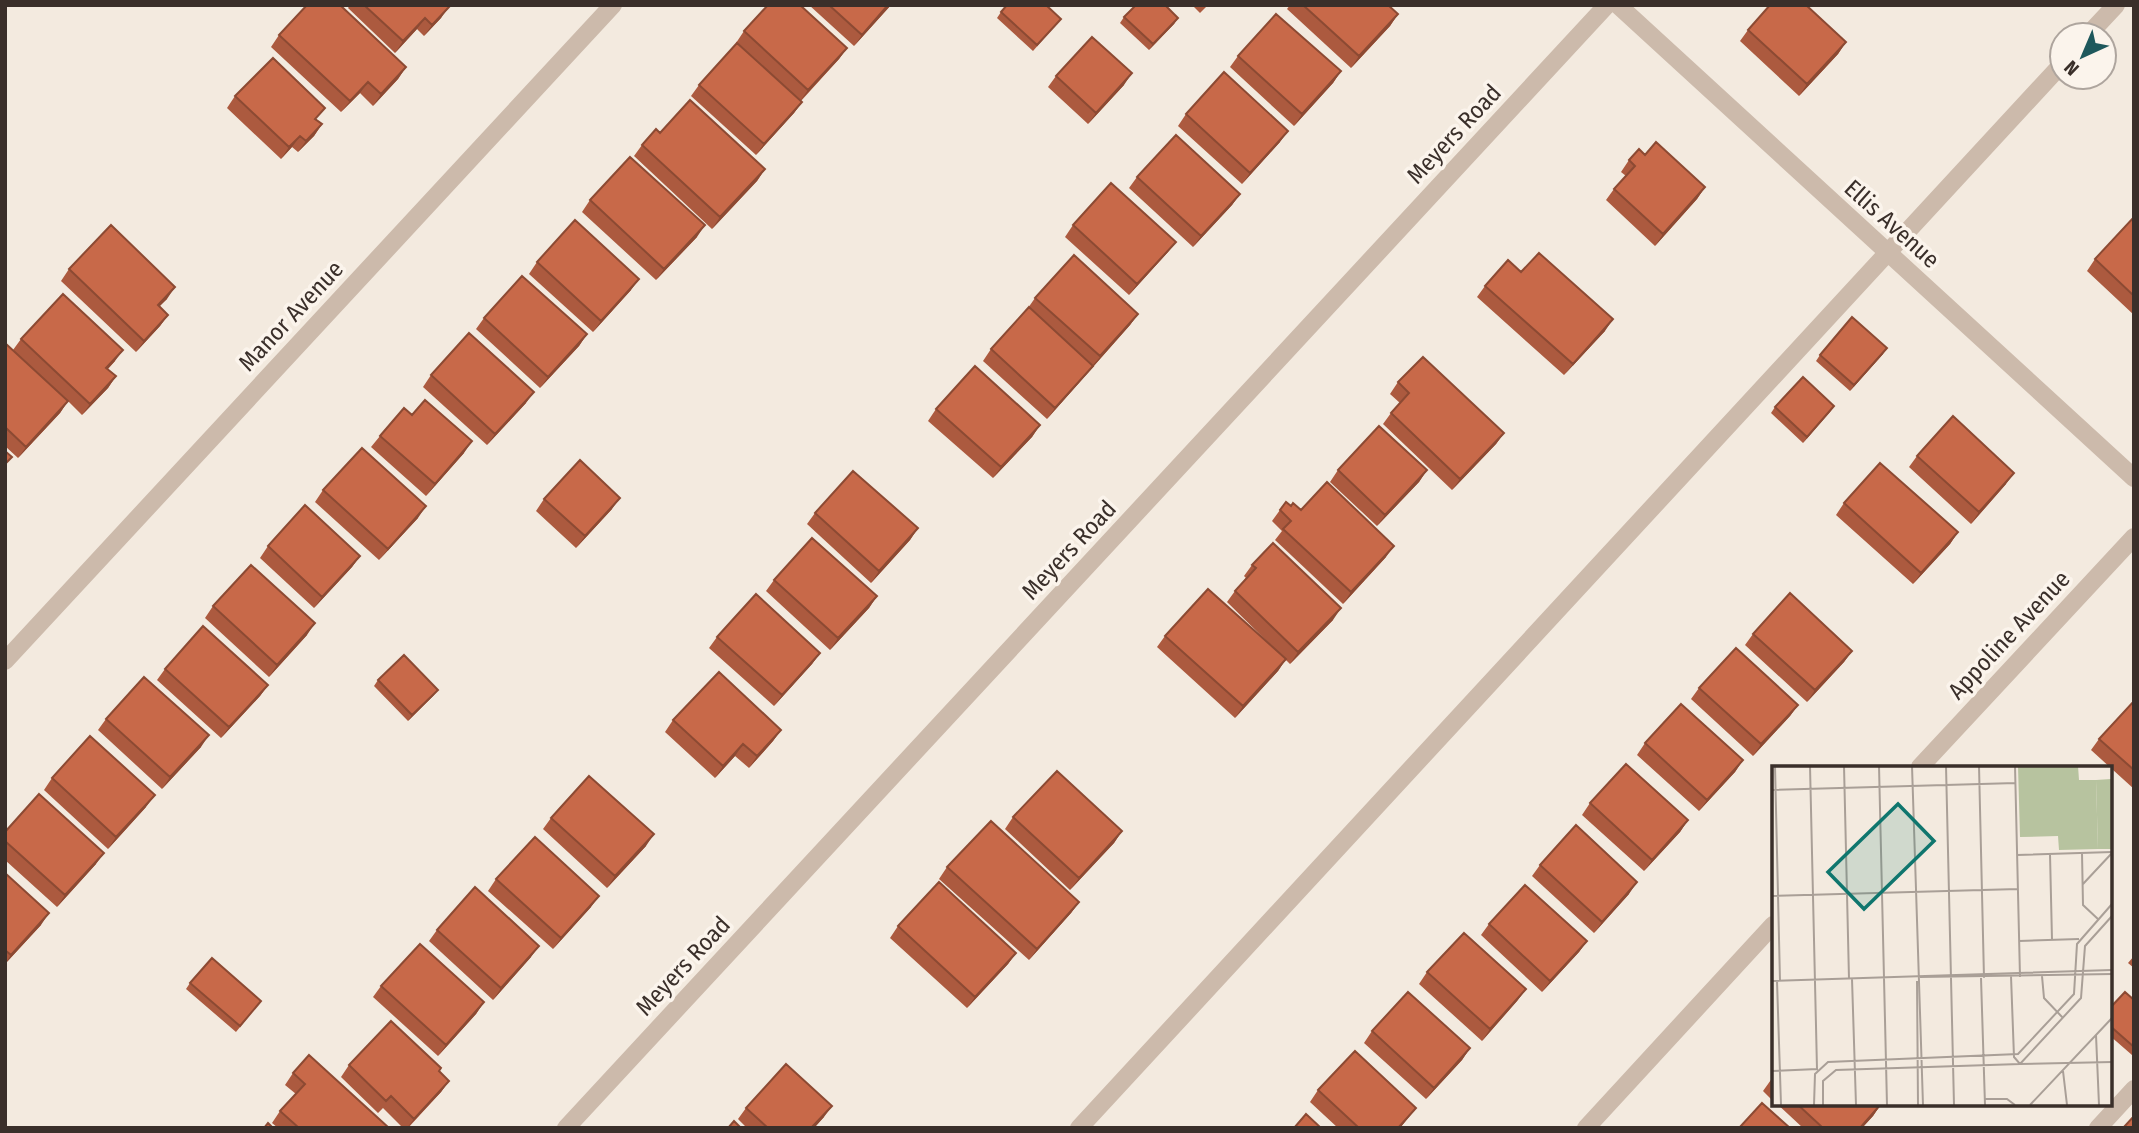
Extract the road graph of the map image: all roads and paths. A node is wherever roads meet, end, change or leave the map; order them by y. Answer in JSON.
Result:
{"nodes":[{"id":1,"x":613,"y":5,"type":"edge"},
{"id":2,"x":1607,"y":5,"type":"edge"},
{"id":3,"x":1618,"y":5,"type":"edge"},
{"id":4,"x":2116,"y":5,"type":"edge"},
{"id":5,"x":2101,"y":21,"type":"edge"},
{"id":6,"x":2048,"y":79,"type":"edge"},
{"id":7,"x":1888,"y":253,"type":"junction"},
{"id":8,"x":2134,"y":478,"type":"edge"},
{"id":9,"x":2134,"y":537,"type":"edge"},
{"id":10,"x":5,"y":661,"type":"edge"},
{"id":11,"x":1921,"y":766,"type":"edge"},
{"id":12,"x":1772,"y":926,"type":"edge"},
{"id":13,"x":2134,"y":1089,"type":"edge"},
{"id":14,"x":566,"y":1128,"type":"edge"},
{"id":15,"x":1079,"y":1128,"type":"edge"},
{"id":16,"x":1586,"y":1128,"type":"edge"},
{"id":17,"x":2098,"y":1128,"type":"edge"}],
"edges":[{"from":1,"to":10,"type":"street","name":"Manor Avenue"},
{"from":2,"to":14,"type":"street","name":"Meyers Road"},
{"from":3,"to":7,"type":"street","name":"Ellis Avenue"},
{"from":4,"to":5,"type":"street"},
{"from":6,"to":7,"type":"street"},
{"from":7,"to":8,"type":"street","name":"Ellis Avenue"},
{"from":7,"to":15,"type":"street"},
{"from":9,"to":11,"type":"street","name":"Appoline Avenue"},
{"from":12,"to":16,"type":"street"},
{"from":13,"to":17,"type":"street"}]}
